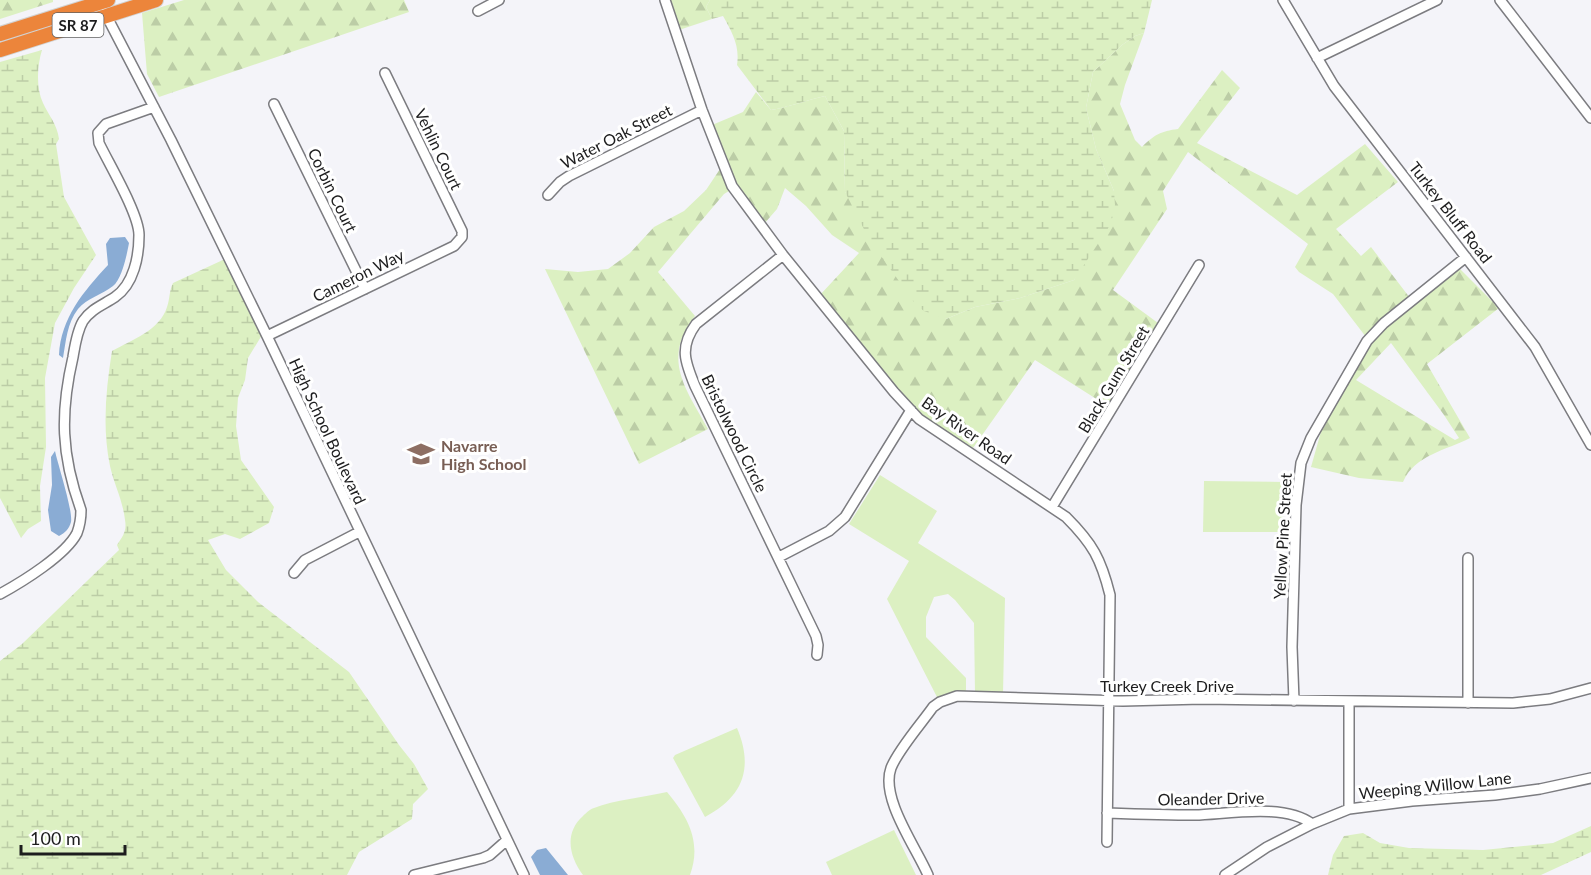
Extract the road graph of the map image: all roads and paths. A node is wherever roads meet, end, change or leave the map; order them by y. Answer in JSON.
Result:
{"nodes":[{"id":1,"x":156,"y":0,"type":"edge"},
{"id":2,"x":499,"y":0,"type":"edge"},
{"id":3,"x":665,"y":0,"type":"edge"},
{"id":4,"x":1283,"y":0,"type":"edge"},
{"id":5,"x":1437,"y":0,"type":"edge"},
{"id":6,"x":1500,"y":0,"type":"edge"},
{"id":7,"x":104,"y":1,"type":"edge"},
{"id":8,"x":478,"y":11,"type":"dead end"},
{"id":9,"x":106,"y":16,"type":"junction"},
{"id":10,"x":0,"y":34,"type":"edge"},
{"id":11,"x":0,"y":50,"type":"edge"},
{"id":12,"x":1317,"y":58,"type":"junction"},
{"id":13,"x":385,"y":73,"type":"dead end"},
{"id":14,"x":274,"y":104,"type":"dead end"},
{"id":15,"x":154,"y":107,"type":"junction"},
{"id":16,"x":702,"y":110,"type":"junction"},
{"id":17,"x":1591,"y":118,"type":"edge"},
{"id":18,"x":548,"y":195,"type":"dead end"},
{"id":19,"x":461,"y":239,"type":"joint"},
{"id":20,"x":783,"y":255,"type":"junction"},
{"id":21,"x":1466,"y":257,"type":"junction"},
{"id":22,"x":1199,"y":265,"type":"dead end"},
{"id":23,"x":365,"y":289,"type":"junction"},
{"id":24,"x":267,"y":336,"type":"junction"},
{"id":25,"x":911,"y":410,"type":"junction"},
{"id":26,"x":1590,"y":441,"type":"edge"},
{"id":27,"x":1052,"y":507,"type":"junction"},
{"id":28,"x":359,"y":532,"type":"junction"},
{"id":29,"x":779,"y":557,"type":"junction"},
{"id":30,"x":1468,"y":558,"type":"dead end"},
{"id":31,"x":294,"y":573,"type":"dead end"},
{"id":32,"x":1,"y":591,"type":"edge"},
{"id":33,"x":817,"y":655,"type":"dead end"},
{"id":34,"x":1590,"y":691,"type":"edge"},
{"id":35,"x":1294,"y":700,"type":"junction"},
{"id":36,"x":1109,"y":701,"type":"junction"},
{"id":37,"x":1349,"y":701,"type":"junction"},
{"id":38,"x":1468,"y":703,"type":"junction"},
{"id":39,"x":1591,"y":778,"type":"edge"},
{"id":40,"x":1349,"y":809,"type":"junction"},
{"id":41,"x":1107,"y":813,"type":"junction"},
{"id":42,"x":1312,"y":824,"type":"junction"},
{"id":43,"x":507,"y":840,"type":"junction"},
{"id":44,"x":1107,"y":842,"type":"dead end"},
{"id":45,"x":414,"y":875,"type":"edge"},
{"id":46,"x":524,"y":875,"type":"edge"},
{"id":47,"x":928,"y":875,"type":"edge"},
{"id":48,"x":1225,"y":875,"type":"edge"}],
"edges":[{"from":1,"to":9,"type":"highway","number":"SR 87"},
{"from":2,"to":8,"type":"street"},
{"from":3,"to":16,"type":"street","name":"Bay River Road"},
{"from":4,"to":12,"type":"street","name":"Turkey Bluff Road"},
{"from":5,"to":12,"type":"street"},
{"from":6,"to":17,"type":"street"},
{"from":7,"to":9,"type":"street","name":"High School Boulevard"},
{"from":7,"to":10,"type":"highway","number":"SR 87"},
{"from":9,"to":11,"type":"highway","number":"SR 87"},
{"from":9,"to":15,"type":"street","name":"High School Boulevard"},
{"from":12,"to":21,"type":"street","name":"Turkey Bluff Road"},
{"from":13,"to":19,"type":"street","name":"Vehlin Court"},
{"from":14,"to":23,"type":"street","name":"Corbin Court"},
{"from":15,"to":24,"type":"street","name":"High School Boulevard"},
{"from":15,"to":32,"type":"street"},
{"from":16,"to":18,"type":"street","name":"Water Oak Street"},
{"from":16,"to":20,"type":"street","name":"Bay River Road"},
{"from":19,"to":23,"type":"street","name":"Cameron Way"},
{"from":20,"to":25,"type":"street","name":"Bay River Road"},
{"from":20,"to":29,"type":"street","name":"Bristolwood Circle"},
{"from":21,"to":26,"type":"street","name":"Turkey Bluff Road"},
{"from":21,"to":35,"type":"street","name":"Yellow Pine Street"},
{"from":22,"to":27,"type":"street","name":"Black Gum Street"},
{"from":23,"to":24,"type":"street","name":"Cameron Way"},
{"from":24,"to":28,"type":"street","name":"High School Boulevard"},
{"from":25,"to":27,"type":"street","name":"Bay River Road"},
{"from":25,"to":29,"type":"street"},
{"from":27,"to":36,"type":"street","name":"Bay River Road"},
{"from":28,"to":31,"type":"street"},
{"from":28,"to":43,"type":"street","name":"High School Boulevard"},
{"from":29,"to":33,"type":"street","name":"Bristolwood Circle"},
{"from":30,"to":38,"type":"street"},
{"from":34,"to":38,"type":"street","name":"Turkey Creek Drive"},
{"from":35,"to":36,"type":"street","name":"Turkey Creek Drive"},
{"from":35,"to":37,"type":"street","name":"Turkey Creek Drive"},
{"from":36,"to":41,"type":"street","name":"Bay River Road"},
{"from":36,"to":47,"type":"street","name":"Turkey Creek Drive"},
{"from":37,"to":38,"type":"street","name":"Turkey Creek Drive"},
{"from":37,"to":40,"type":"street"},
{"from":39,"to":40,"type":"street","name":"Weeping Willow Lane"},
{"from":40,"to":42,"type":"street","name":"Weeping Willow Lane"},
{"from":41,"to":42,"type":"street","name":"Oleander Drive"},
{"from":41,"to":44,"type":"street","name":"Bay River Road"},
{"from":42,"to":48,"type":"street","name":"Weeping Willow Lane"},
{"from":43,"to":45,"type":"street"},
{"from":43,"to":46,"type":"street","name":"High School Boulevard"}]}
